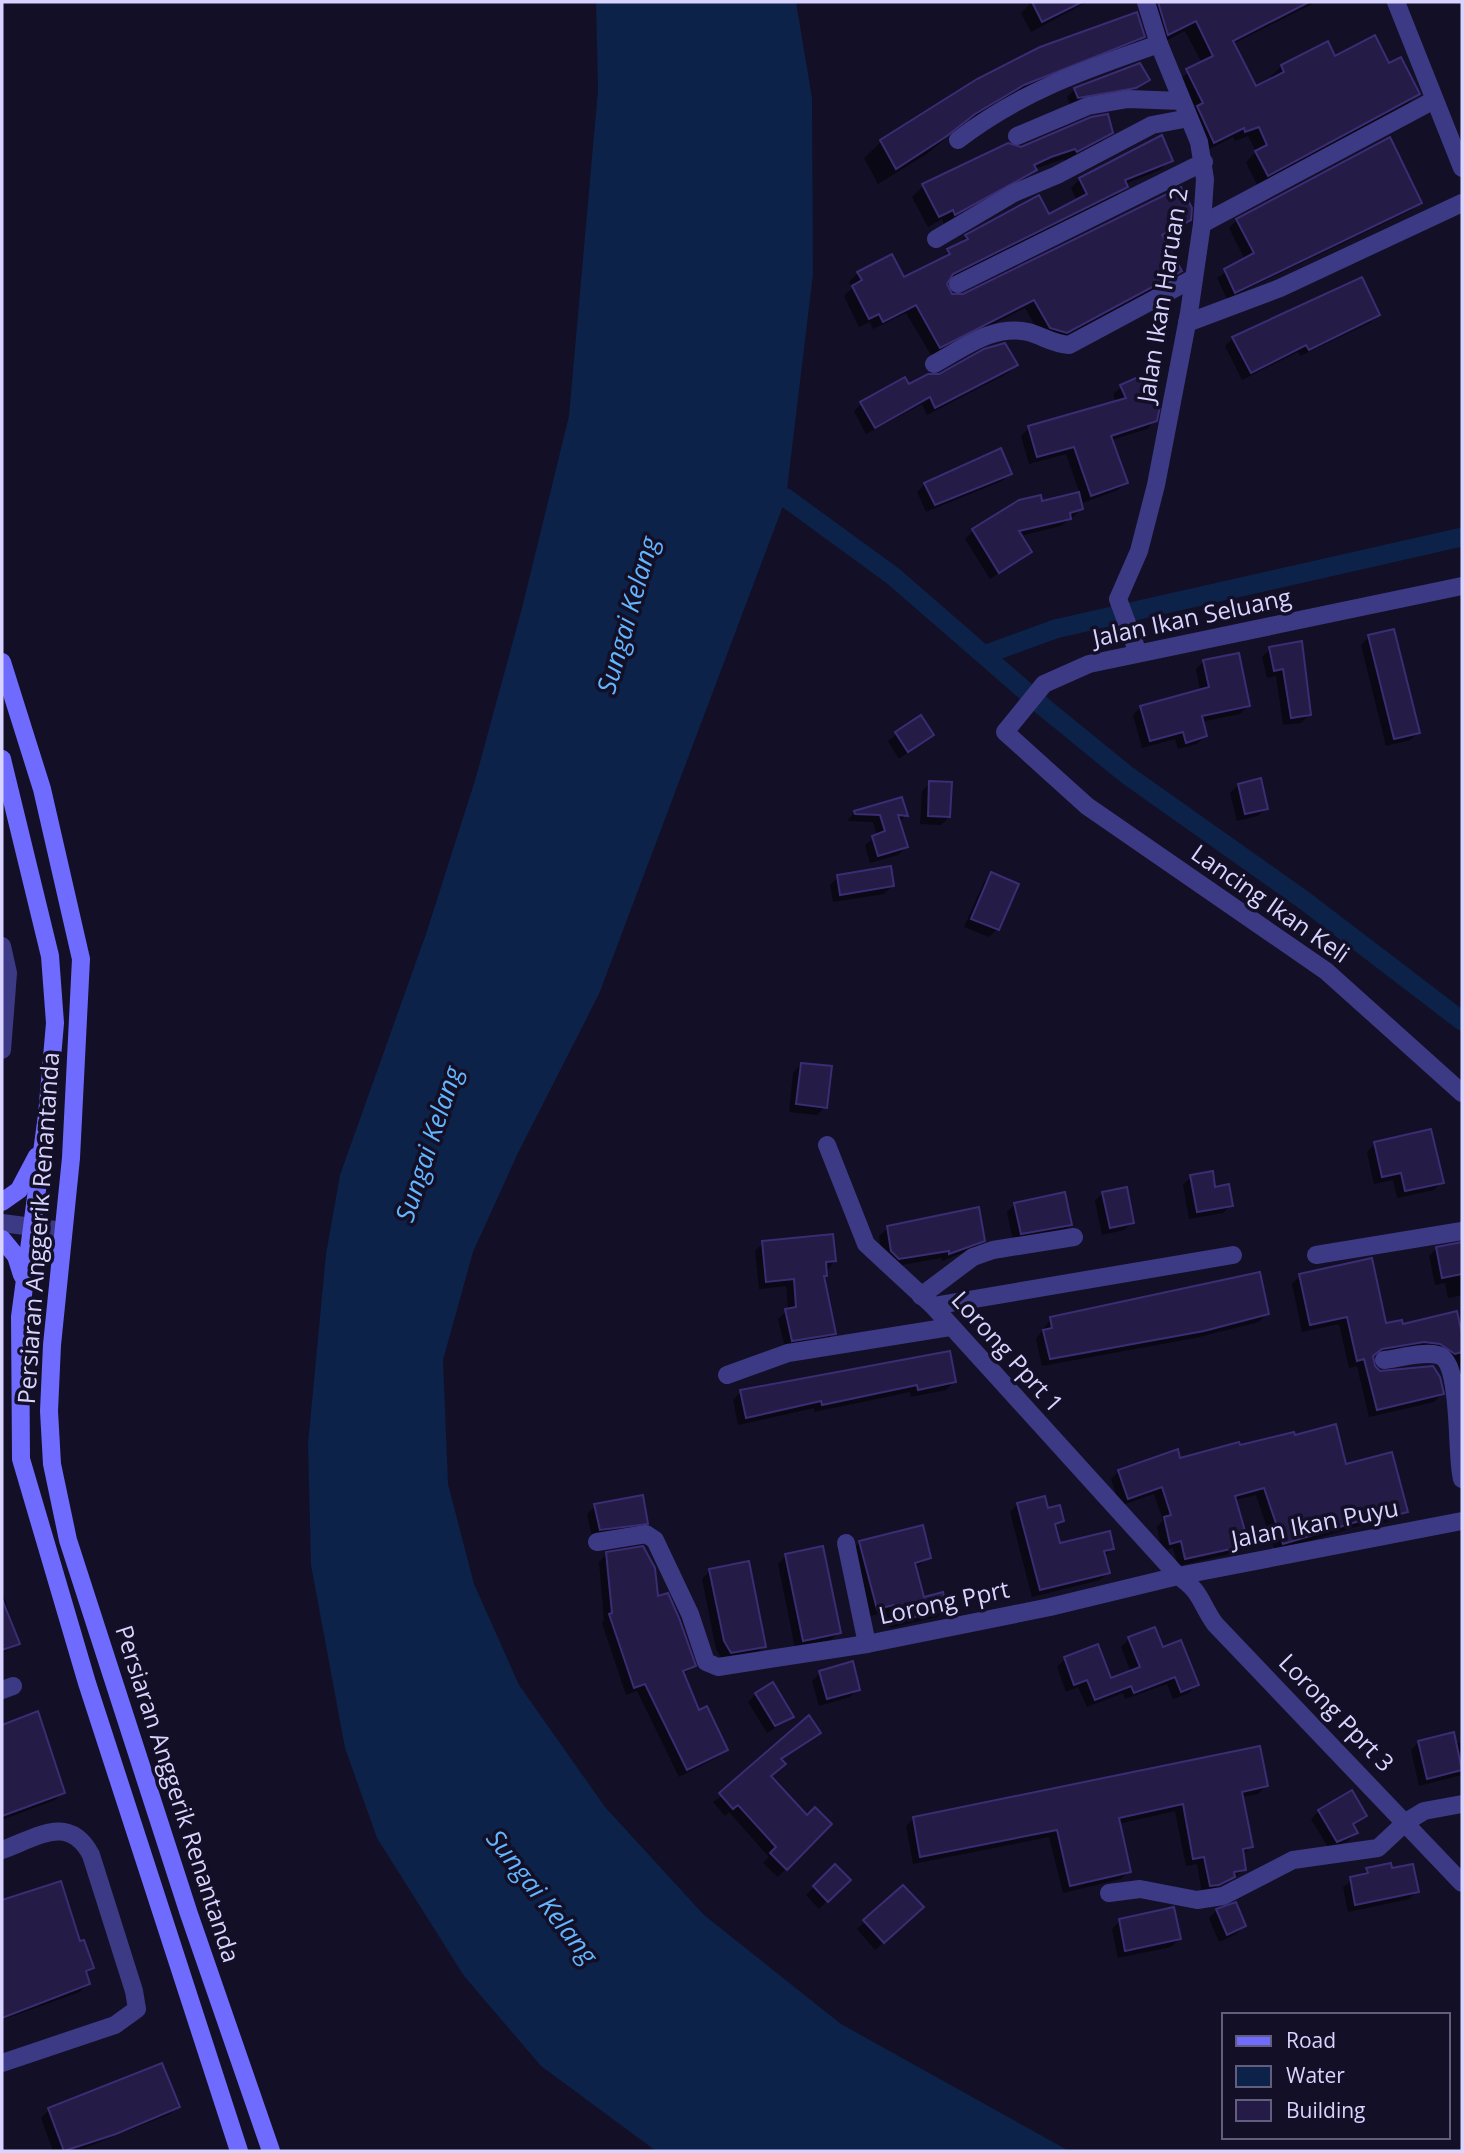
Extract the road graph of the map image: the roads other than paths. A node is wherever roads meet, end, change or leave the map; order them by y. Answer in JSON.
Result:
{"nodes":[{"id":1,"x":1146,"y":2,"type":"edge"},
{"id":2,"x":1396,"y":2,"type":"edge"},
{"id":3,"x":1159,"y":44,"type":"junction"},
{"id":4,"x":1434,"y":100,"type":"junction"},
{"id":5,"x":1182,"y":101,"type":"junction"},
{"id":6,"x":1189,"y":118,"type":"junction"},
{"id":7,"x":1017,"y":136,"type":"dead end"},
{"id":8,"x":958,"y":140,"type":"dead end"},
{"id":9,"x":1205,"y":162,"type":"junction"},
{"id":10,"x":1462,"y":168,"type":"edge"},
{"id":11,"x":1462,"y":202,"type":"edge"},
{"id":12,"x":1202,"y":224,"type":"junction"},
{"id":13,"x":936,"y":239,"type":"dead end"},
{"id":14,"x":1194,"y":278,"type":"junction"},
{"id":15,"x":958,"y":284,"type":"dead end"},
{"id":16,"x":1187,"y":323,"type":"junction"},
{"id":17,"x":934,"y":364,"type":"dead end"},
{"id":18,"x":1462,"y":586,"type":"edge"},
{"id":19,"x":1138,"y":653,"type":"junction"},
{"id":20,"x":2,"y":662,"type":"edge"},
{"id":21,"x":2,"y":759,"type":"edge"},
{"id":22,"x":1040,"y":766,"type":"joint"},
{"id":23,"x":2,"y":946,"type":"edge"},
{"id":24,"x":4,"y":1000,"type":"edge"},
{"id":25,"x":2,"y":1050,"type":"edge"},
{"id":26,"x":1462,"y":1093,"type":"edge"},
{"id":27,"x":44,"y":1142,"type":"junction"},
{"id":28,"x":827,"y":1145,"type":"dead end"},
{"id":29,"x":2,"y":1202,"type":"edge"},
{"id":30,"x":2,"y":1223,"type":"edge"},
{"id":31,"x":30,"y":1226,"type":"junction"},
{"id":32,"x":62,"y":1231,"type":"junction"},
{"id":33,"x":1462,"y":1231,"type":"edge"},
{"id":34,"x":1074,"y":1237,"type":"dead end"},
{"id":35,"x":2,"y":1239,"type":"edge"},
{"id":36,"x":1233,"y":1255,"type":"dead end"},
{"id":37,"x":1316,"y":1255,"type":"dead end"},
{"id":38,"x":23,"y":1278,"type":"junction"},
{"id":39,"x":927,"y":1301,"type":"junction"},
{"id":40,"x":950,"y":1327,"type":"junction"},
{"id":41,"x":1384,"y":1360,"type":"dead end"},
{"id":42,"x":727,"y":1375,"type":"dead end"},
{"id":43,"x":1462,"y":1479,"type":"edge"},
{"id":44,"x":1462,"y":1521,"type":"edge"},
{"id":45,"x":597,"y":1542,"type":"dead end"},
{"id":46,"x":846,"y":1543,"type":"dead end"},
{"id":47,"x":1178,"y":1576,"type":"junction"},
{"id":48,"x":867,"y":1644,"type":"junction"},
{"id":49,"x":1462,"y":1804,"type":"edge"},
{"id":50,"x":1406,"y":1822,"type":"junction"},
{"id":51,"x":2,"y":1850,"type":"edge"},
{"id":52,"x":1462,"y":1883,"type":"edge"},
{"id":53,"x":1109,"y":1893,"type":"dead end"},
{"id":54,"x":2,"y":2063,"type":"edge"},
{"id":55,"x":239,"y":2151,"type":"edge"},
{"id":56,"x":271,"y":2151,"type":"edge"}],
"edges":[{"from":1,"to":3,"type":"street","name":"Jalan Ikan Haruan 2"},
{"from":2,"to":4,"type":"street"},
{"from":3,"to":5,"type":"street","name":"Jalan Ikan Haruan 2"},
{"from":3,"to":8,"type":"street"},
{"from":4,"to":10,"type":"street"},
{"from":4,"to":12,"type":"street"},
{"from":5,"to":6,"type":"street","name":"Jalan Ikan Haruan 2"},
{"from":5,"to":7,"type":"street"},
{"from":6,"to":9,"type":"street","name":"Jalan Ikan Haruan 2"},
{"from":6,"to":13,"type":"street"},
{"from":9,"to":12,"type":"street","name":"Jalan Ikan Haruan 2"},
{"from":9,"to":15,"type":"street"},
{"from":11,"to":16,"type":"street"},
{"from":12,"to":14,"type":"street","name":"Jalan Ikan Haruan 2"},
{"from":14,"to":16,"type":"street","name":"Jalan Ikan Haruan 2"},
{"from":14,"to":17,"type":"street"},
{"from":16,"to":19,"type":"street","name":"Jalan Ikan Haruan 2"},
{"from":18,"to":19,"type":"street","name":"Jalan Ikan Seluang"},
{"from":19,"to":22,"type":"street","name":"Jalan Ikan Seluang"},
{"from":20,"to":32,"type":"main road","name":"Persiaran Anggerik Renantanda"},
{"from":21,"to":27,"type":"main road","name":"Persiaran Anggerik Renantanda"},
{"from":22,"to":26,"type":"street","name":"Lancing Ikan Keli"},
{"from":23,"to":24,"type":"street"},
{"from":24,"to":25,"type":"street"},
{"from":27,"to":29,"type":"main road"},
{"from":27,"to":31,"type":"main road","name":"Persiaran Anggerik Renantanda"},
{"from":28,"to":39,"type":"street","name":"Lorong Pprt 1"},
{"from":30,"to":31,"type":"street"},
{"from":31,"to":32,"type":"street"},
{"from":31,"to":38,"type":"main road","name":"Persiaran Anggerik Renantanda"},
{"from":32,"to":56,"type":"main road","name":"Persiaran Anggerik Renantanda"},
{"from":33,"to":37,"type":"street"},
{"from":34,"to":39,"type":"street"},
{"from":35,"to":38,"type":"main road"},
{"from":36,"to":39,"type":"street"},
{"from":38,"to":55,"type":"main road","name":"Persiaran Anggerik Renantanda"},
{"from":39,"to":40,"type":"street","name":"Lorong Pprt 1"},
{"from":40,"to":42,"type":"street"},
{"from":40,"to":47,"type":"street","name":"Lorong Pprt 1"},
{"from":41,"to":43,"type":"street"},
{"from":44,"to":47,"type":"street","name":"Jalan Ikan Puyu"},
{"from":45,"to":48,"type":"street","name":"Lorong Pprt"},
{"from":46,"to":48,"type":"street"},
{"from":47,"to":48,"type":"street","name":"Lorong Pprt"},
{"from":47,"to":50,"type":"street","name":"Lorong Pprt 3"},
{"from":49,"to":50,"type":"street"},
{"from":50,"to":52,"type":"street","name":"Lorong Pprt 3"},
{"from":50,"to":53,"type":"street"},
{"from":51,"to":54,"type":"street"}]}
